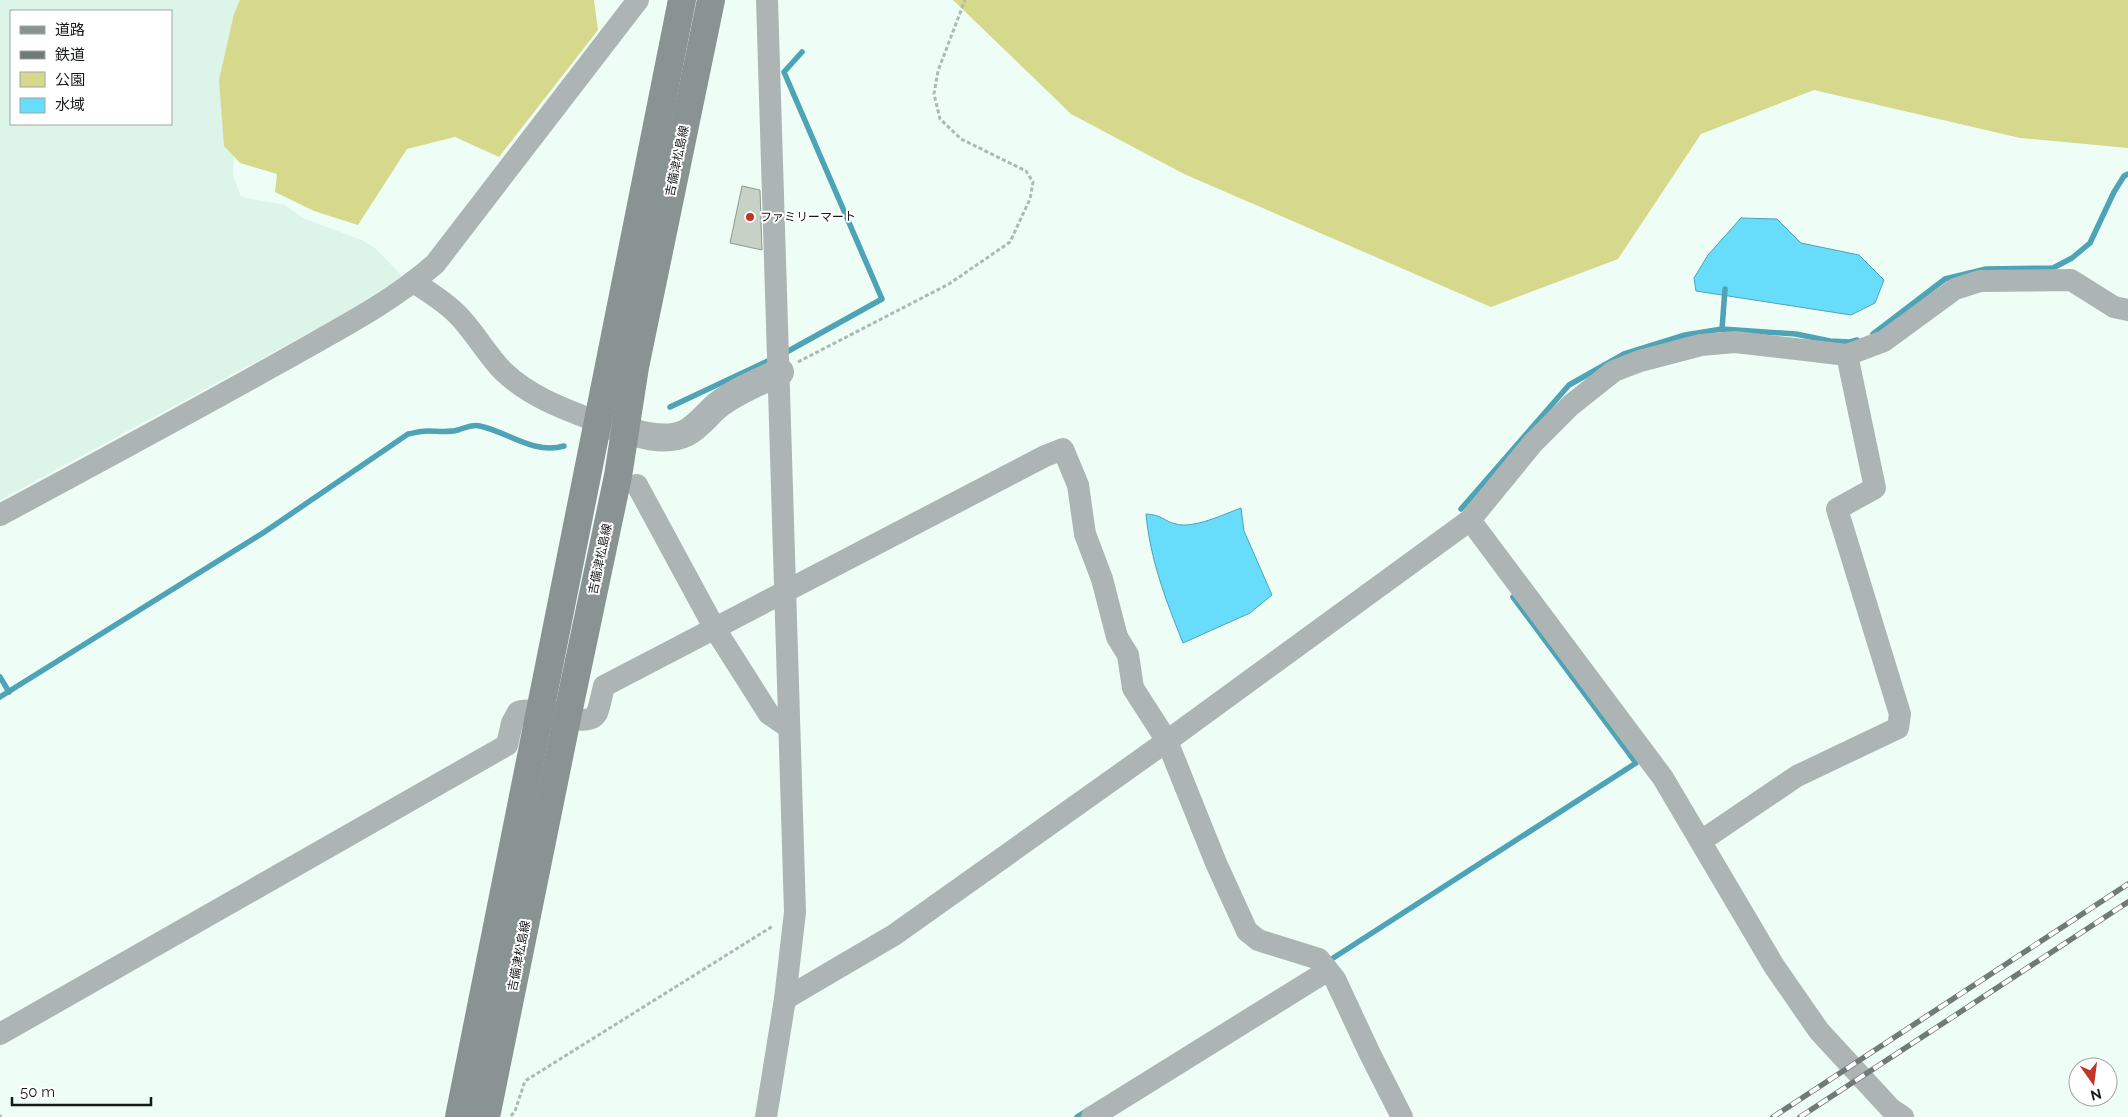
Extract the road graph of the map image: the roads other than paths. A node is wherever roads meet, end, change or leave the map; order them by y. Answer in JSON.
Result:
{"nodes":[{"id":1,"x":638,"y":0,"type":"edge"},
{"id":2,"x":682,"y":0,"type":"edge"},
{"id":3,"x":710,"y":0,"type":"edge"},
{"id":4,"x":767,"y":0,"type":"edge"},
{"id":5,"x":414,"y":282,"type":"junction"},
{"id":6,"x":2128,"y":310,"type":"edge"},
{"id":7,"x":1847,"y":355,"type":"junction"},
{"id":8,"x":779,"y":362,"type":"junction"},
{"id":9,"x":598,"y":422,"type":"junction"},
{"id":10,"x":625,"y":430,"type":"junction"},
{"id":11,"x":638,"y":485,"type":"dead end"},
{"id":12,"x":0,"y":515,"type":"edge"},
{"id":13,"x":1470,"y":520,"type":"junction"},
{"id":14,"x":786,"y":589,"type":"junction"},
{"id":15,"x":715,"y":629,"type":"junction"},
{"id":16,"x":541,"y":711,"type":"junction"},
{"id":17,"x":566,"y":718,"type":"junction"},
{"id":18,"x":788,"y":727,"type":"junction"},
{"id":19,"x":1167,"y":741,"type":"junction"},
{"id":20,"x":1701,"y":841,"type":"junction"},
{"id":21,"x":1324,"y":966,"type":"junction"},
{"id":22,"x":785,"y":999,"type":"junction"},
{"id":23,"x":0,"y":1034,"type":"edge"},
{"id":24,"x":460,"y":1117,"type":"edge"},
{"id":25,"x":486,"y":1117,"type":"edge"},
{"id":26,"x":766,"y":1117,"type":"edge"},
{"id":27,"x":1092,"y":1117,"type":"edge"},
{"id":28,"x":1402,"y":1117,"type":"edge"},
{"id":29,"x":1903,"y":1117,"type":"edge"}],
"edges":[{"from":1,"to":5,"type":"street"},
{"from":2,"to":9,"type":"main road"},
{"from":3,"to":10,"type":"main road","name":"吉備津松島線"},
{"from":4,"to":8,"type":"street"},
{"from":5,"to":9,"type":"street"},
{"from":5,"to":12,"type":"street"},
{"from":6,"to":7,"type":"street"},
{"from":7,"to":13,"type":"street"},
{"from":7,"to":20,"type":"street"},
{"from":8,"to":10,"type":"street"},
{"from":8,"to":14,"type":"street"},
{"from":9,"to":10,"type":"street"},
{"from":9,"to":16,"type":"main road"},
{"from":10,"to":17,"type":"main road","name":"吉備津松島線"},
{"from":11,"to":15,"type":"street"},
{"from":13,"to":19,"type":"street"},
{"from":13,"to":20,"type":"street"},
{"from":14,"to":15,"type":"street"},
{"from":14,"to":18,"type":"street"},
{"from":14,"to":19,"type":"street"},
{"from":15,"to":17,"type":"street"},
{"from":15,"to":18,"type":"street"},
{"from":16,"to":17,"type":"street"},
{"from":16,"to":23,"type":"street"},
{"from":16,"to":24,"type":"main road"},
{"from":17,"to":25,"type":"main road","name":"吉備津松島線"},
{"from":18,"to":22,"type":"street"},
{"from":19,"to":21,"type":"street"},
{"from":19,"to":22,"type":"street"},
{"from":20,"to":29,"type":"street"},
{"from":21,"to":27,"type":"street"},
{"from":21,"to":28,"type":"street"},
{"from":22,"to":26,"type":"street"}]}
